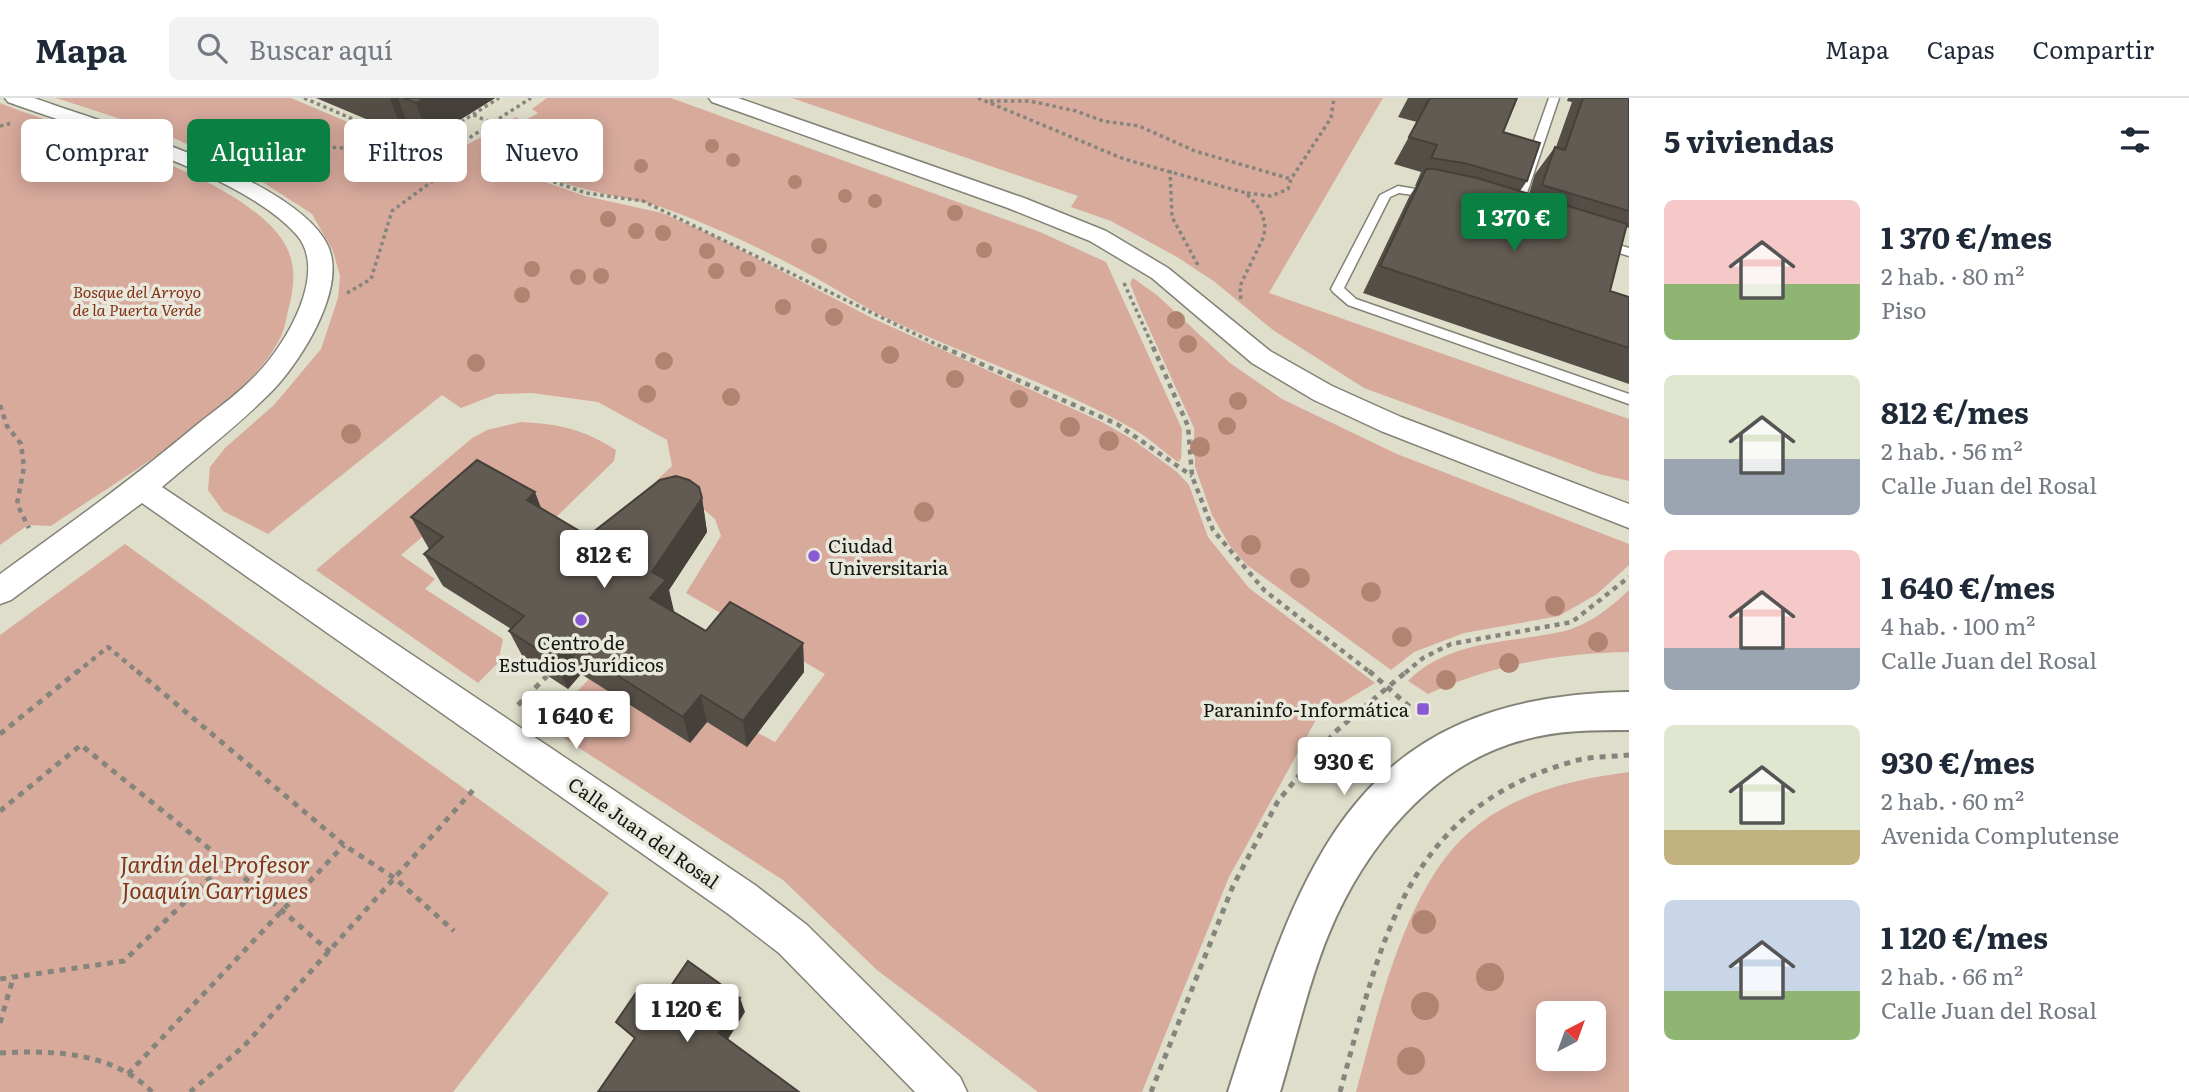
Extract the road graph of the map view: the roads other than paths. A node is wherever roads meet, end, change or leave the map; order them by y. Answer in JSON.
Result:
{"nodes":[{"id":1,"x":15,"y":98,"type":"edge"},
{"id":2,"x":719,"y":98,"type":"edge"},
{"id":3,"x":1554,"y":98,"type":"edge"},
{"id":4,"x":1444,"y":198,"type":"edge"},
{"id":5,"x":1518,"y":218,"type":"edge"},
{"id":6,"x":1592,"y":240,"type":"edge"},
{"id":7,"x":1629,"y":252,"type":"edge"},
{"id":8,"x":1629,"y":399,"type":"edge"},
{"id":9,"x":142,"y":488,"type":"junction"},
{"id":10,"x":1629,"y":516,"type":"edge"},
{"id":11,"x":0,"y":591,"type":"edge"},
{"id":12,"x":1626,"y":710,"type":"edge"},
{"id":13,"x":945,"y":1092,"type":"edge"},
{"id":14,"x":1254,"y":1092,"type":"edge"}],
"edges":[{"from":1,"to":9,"type":"street"},
{"from":2,"to":10,"type":"street"},
{"from":3,"to":5,"type":"lane"},
{"from":4,"to":8,"type":"lane"},
{"from":6,"to":7,"type":"lane"},
{"from":9,"to":11,"type":"street"},
{"from":9,"to":13,"type":"street","name":"Calle Juan del Rosal"},
{"from":12,"to":14,"type":"street"}]}
